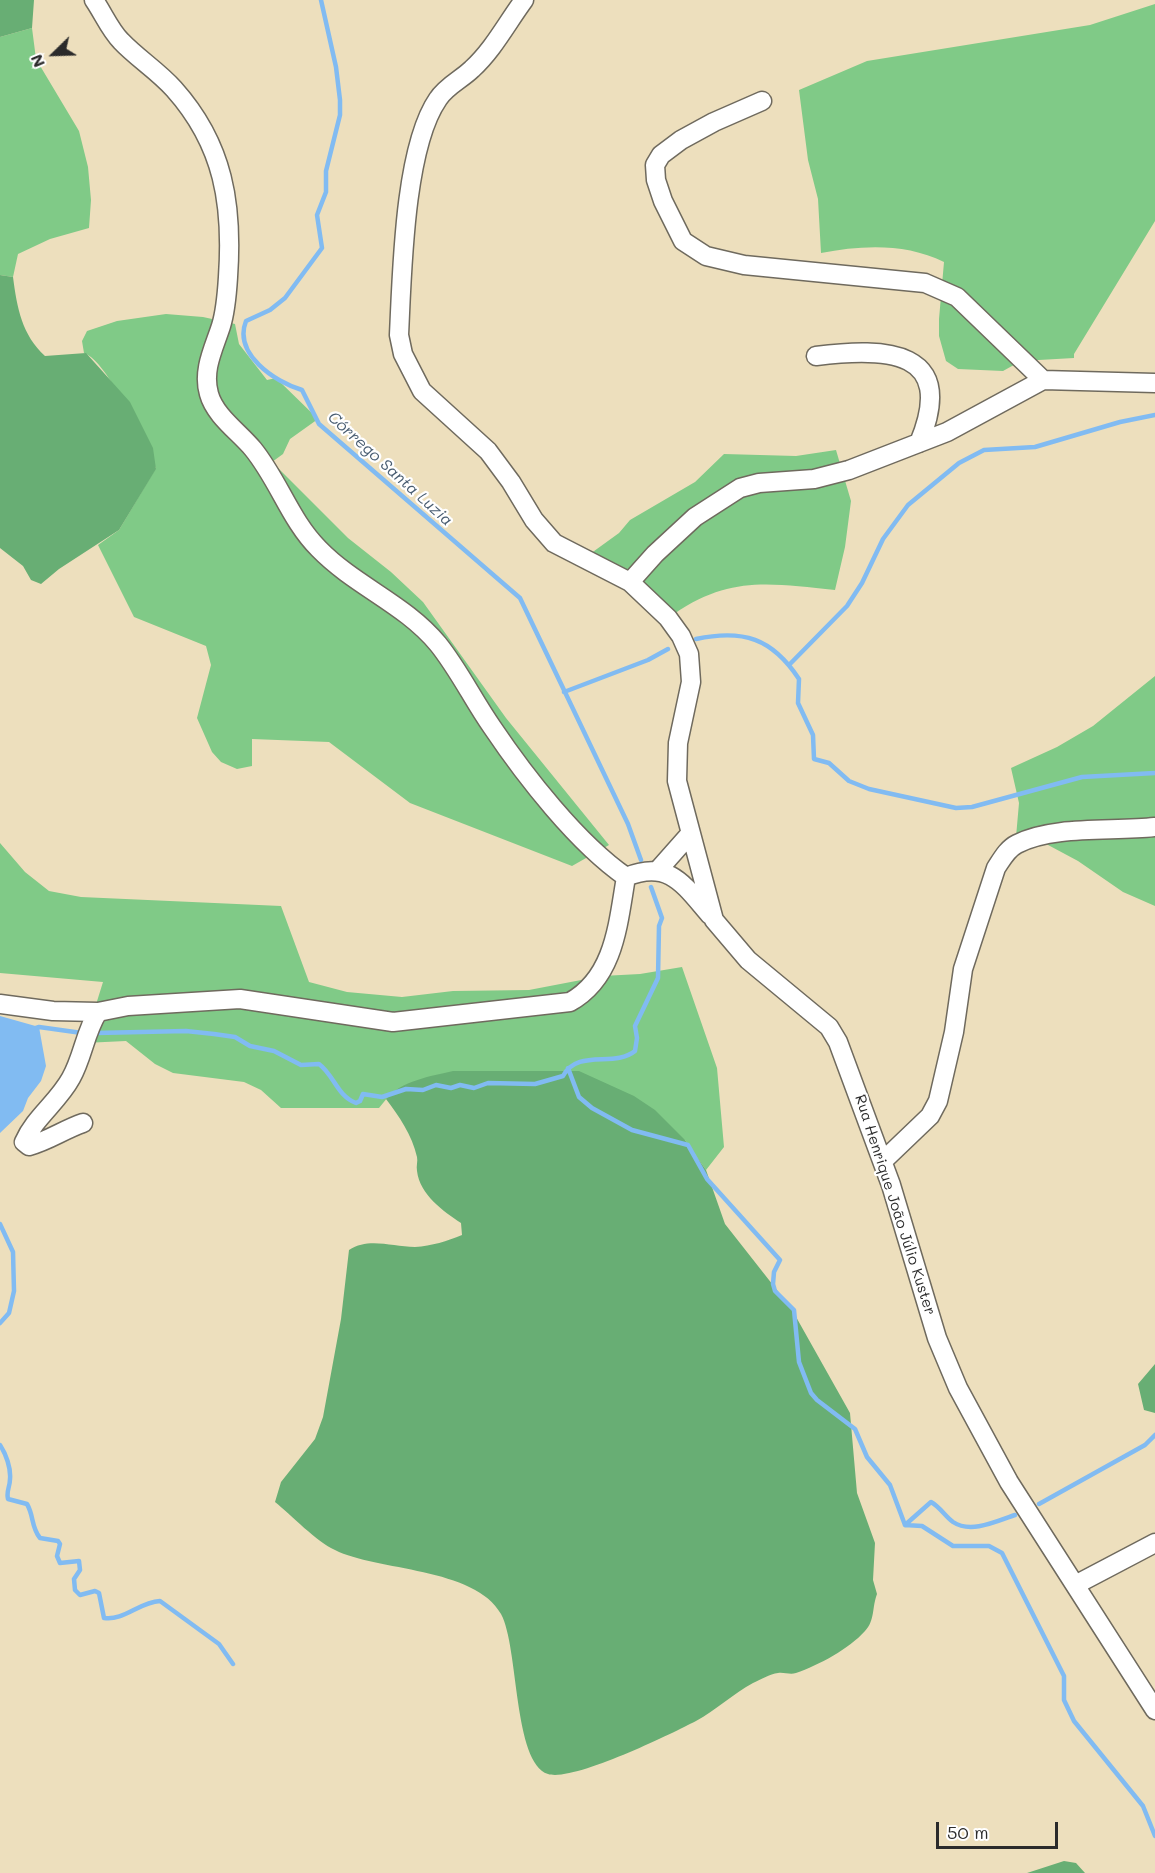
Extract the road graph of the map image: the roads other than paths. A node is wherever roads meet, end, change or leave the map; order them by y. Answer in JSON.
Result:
{"nodes":[{"id":1,"x":94,"y":0,"type":"edge"},
{"id":2,"x":524,"y":0,"type":"edge"},
{"id":3,"x":762,"y":101,"type":"dead end"},
{"id":4,"x":816,"y":356,"type":"dead end"},
{"id":5,"x":1043,"y":380,"type":"junction"},
{"id":6,"x":1155,"y":383,"type":"edge"},
{"id":7,"x":919,"y":443,"type":"junction"},
{"id":8,"x":630,"y":582,"type":"junction"},
{"id":9,"x":1155,"y":826,"type":"edge"},
{"id":10,"x":690,"y":834,"type":"junction"},
{"id":11,"x":658,"y":869,"type":"junction"},
{"id":12,"x":626,"y":877,"type":"junction"},
{"id":13,"x":714,"y":920,"type":"junction"},
{"id":14,"x":0,"y":1004,"type":"edge"},
{"id":15,"x":98,"y":1012,"type":"junction"},
{"id":16,"x":83,"y":1123,"type":"dead end"},
{"id":17,"x":883,"y":1161,"type":"junction"},
{"id":18,"x":1155,"y":1543,"type":"edge"},
{"id":19,"x":1077,"y":1584,"type":"junction"},
{"id":20,"x":1155,"y":1710,"type":"edge"}],
"edges":[{"from":1,"to":12,"type":"street"},
{"from":2,"to":8,"type":"street","name":"Rua Henrique João Júlio Kuster"},
{"from":3,"to":5,"type":"street"},
{"from":4,"to":7,"type":"street"},
{"from":5,"to":6,"type":"street"},
{"from":5,"to":7,"type":"street"},
{"from":7,"to":8,"type":"street"},
{"from":8,"to":10,"type":"street","name":"Rua Henrique João Júlio Kuster"},
{"from":9,"to":17,"type":"street"},
{"from":10,"to":11,"type":"street"},
{"from":10,"to":13,"type":"street","name":"Rua Henrique João Júlio Kuster"},
{"from":11,"to":12,"type":"street"},
{"from":11,"to":13,"type":"street"},
{"from":12,"to":15,"type":"street"},
{"from":13,"to":17,"type":"street","name":"Rua Henrique João Júlio Kuster"},
{"from":14,"to":15,"type":"street"},
{"from":15,"to":16,"type":"street"},
{"from":17,"to":19,"type":"street","name":"Rua Henrique João Júlio Kuster"},
{"from":18,"to":19,"type":"street"},
{"from":19,"to":20,"type":"street","name":"Rua Henrique João Júlio Kuster"}]}
